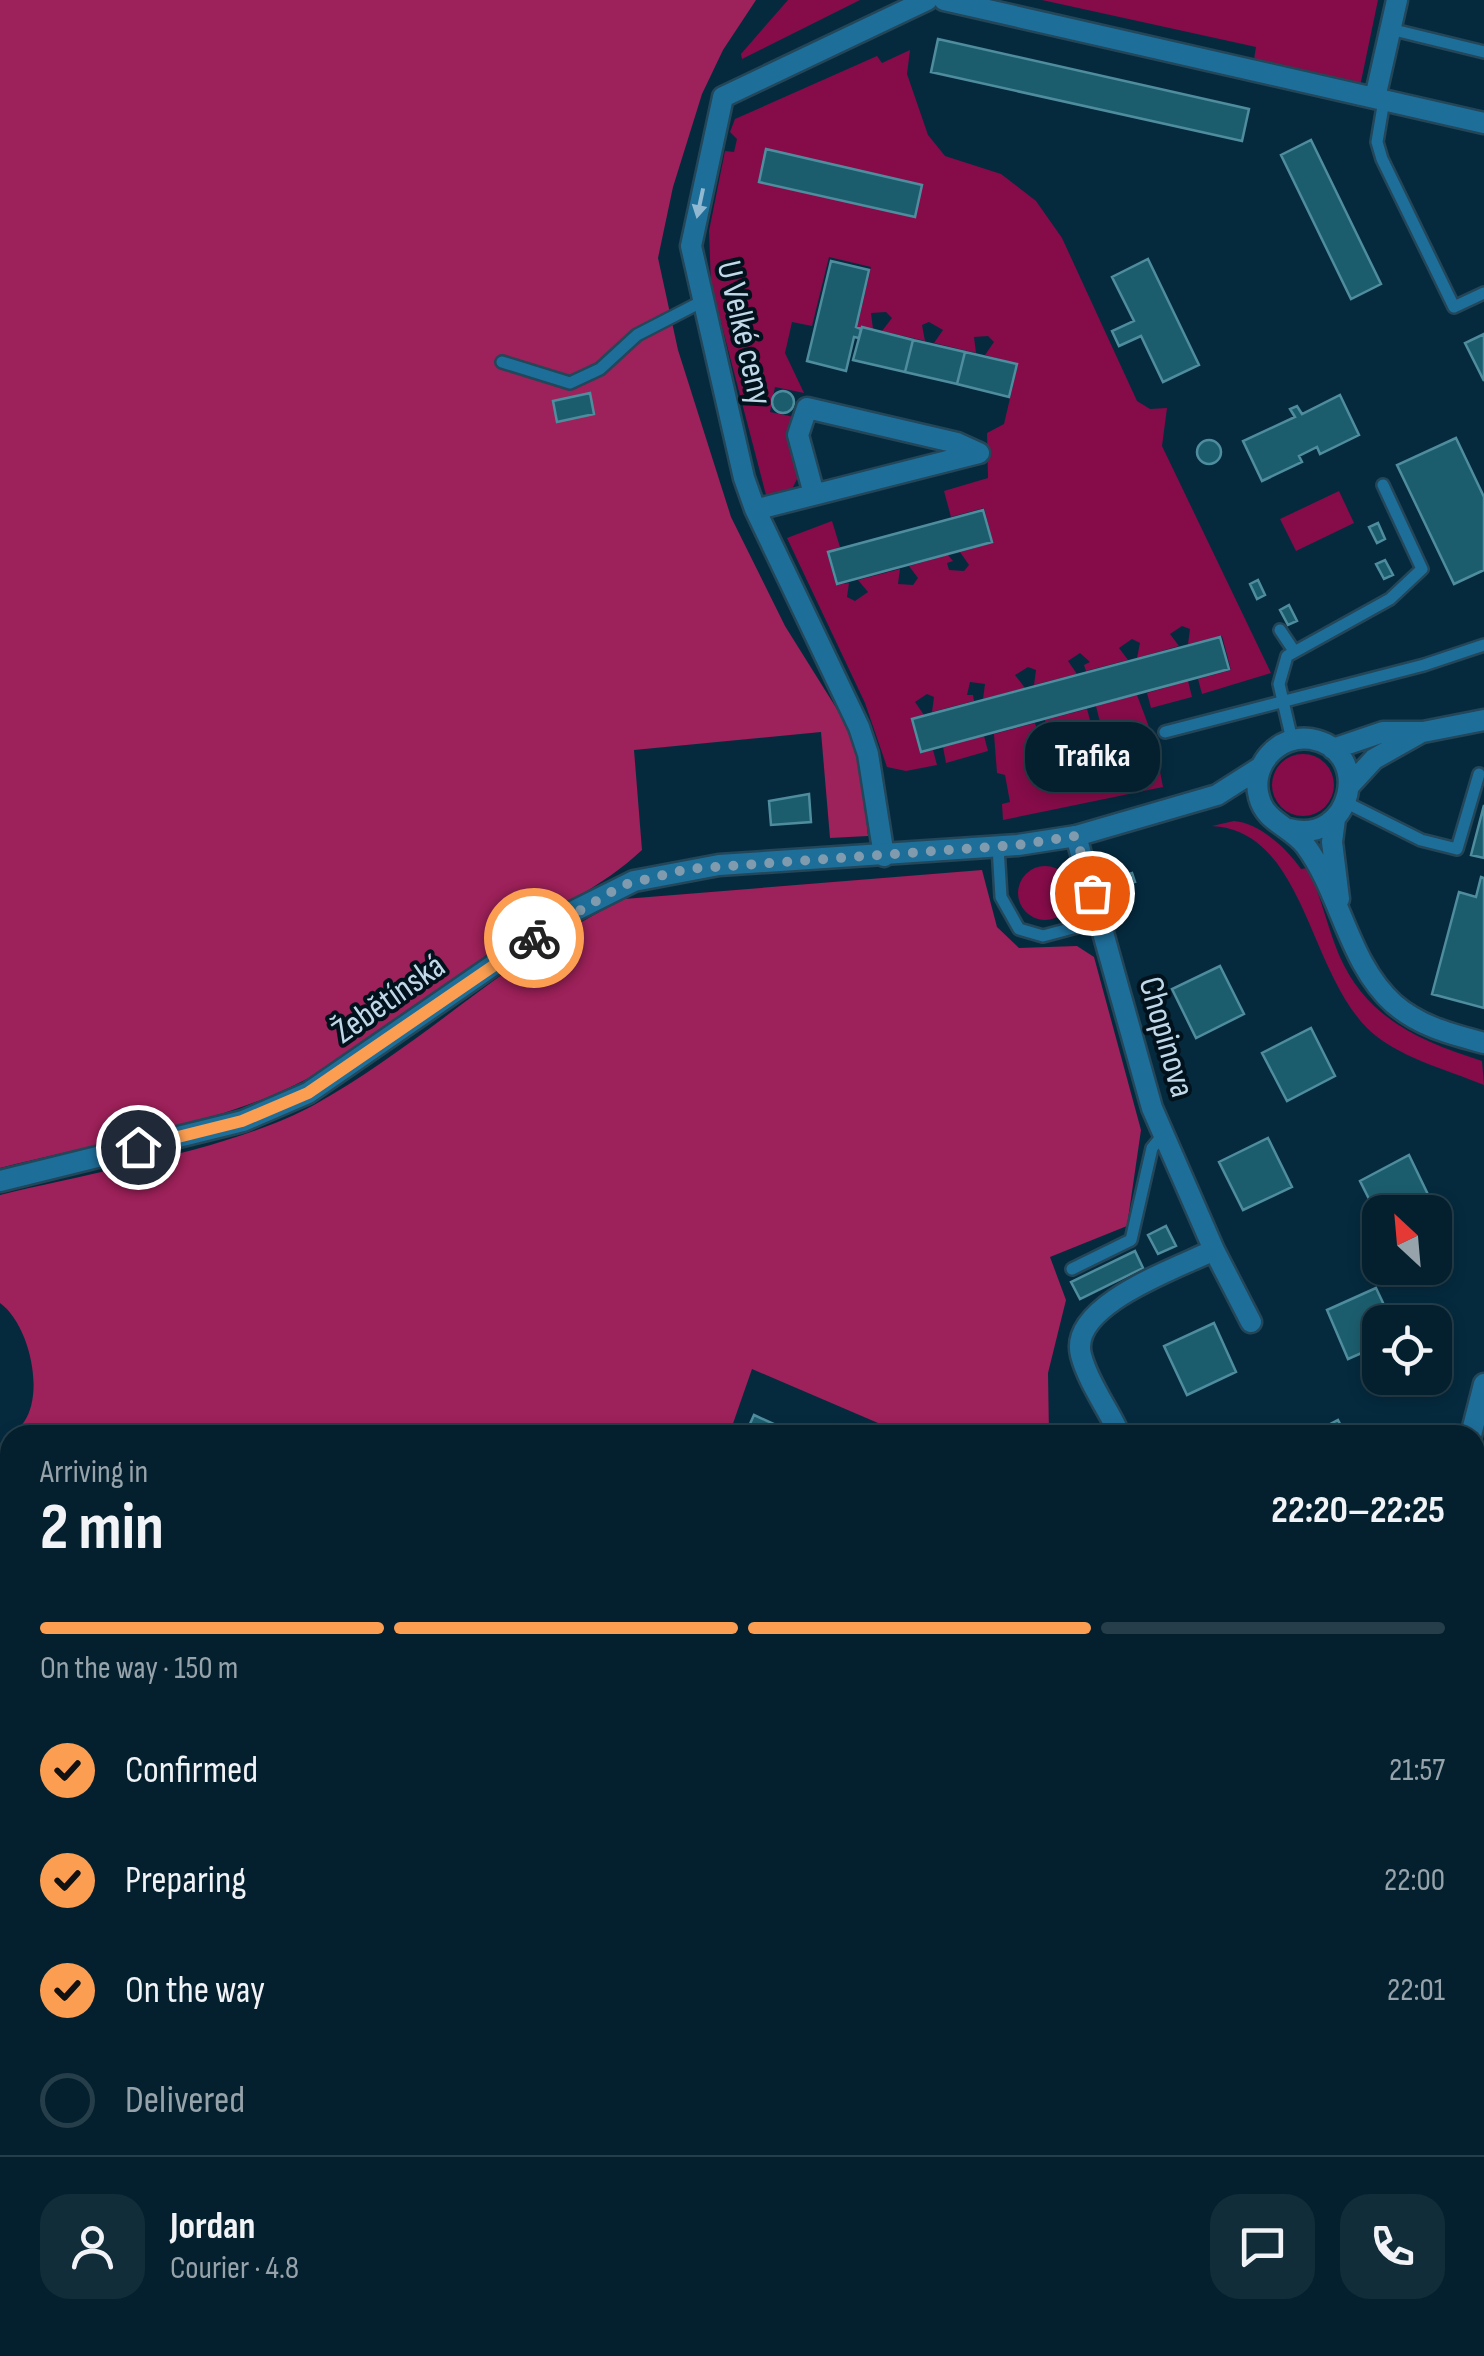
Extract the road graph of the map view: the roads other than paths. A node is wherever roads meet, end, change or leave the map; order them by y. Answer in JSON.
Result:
{"nodes":[{"id":1,"x":927,"y":0,"type":"edge"},
{"id":2,"x":944,"y":0,"type":"edge"},
{"id":3,"x":1397,"y":0,"type":"edge"},
{"id":4,"x":1390,"y":29,"type":"junction"},
{"id":5,"x":1484,"y":52,"type":"edge"},
{"id":6,"x":1380,"y":99,"type":"junction"},
{"id":7,"x":1484,"y":123,"type":"edge"},
{"id":8,"x":1484,"y":292,"type":"edge"},
{"id":9,"x":701,"y":302,"type":"junction"},
{"id":10,"x":502,"y":362,"type":"dead end"},
{"id":11,"x":1383,"y":486,"type":"dead end"},
{"id":12,"x":814,"y":494,"type":"junction"},
{"id":13,"x":755,"y":509,"type":"junction"},
{"id":14,"x":1280,"y":630,"type":"dead end"},
{"id":15,"x":1484,"y":645,"type":"edge"},
{"id":16,"x":1294,"y":651,"type":"junction"},
{"id":17,"x":1284,"y":701,"type":"junction"},
{"id":18,"x":1484,"y":720,"type":"edge"},
{"id":19,"x":1165,"y":732,"type":"dead end"},
{"id":20,"x":1424,"y":732,"type":"junction"},
{"id":21,"x":1292,"y":740,"type":"junction"},
{"id":22,"x":1333,"y":749,"type":"junction"},
{"id":23,"x":1261,"y":767,"type":"junction"},
{"id":24,"x":1478,"y":774,"type":"dead end"},
{"id":25,"x":1218,"y":795,"type":"junction"},
{"id":26,"x":1344,"y":802,"type":"junction"},
{"id":27,"x":1262,"y":806,"type":"junction"},
{"id":28,"x":1290,"y":829,"type":"junction"},
{"id":29,"x":1076,"y":836,"type":"junction"},
{"id":30,"x":998,"y":847,"type":"junction"},
{"id":31,"x":884,"y":856,"type":"junction"},
{"id":32,"x":1341,"y":910,"type":"junction"},
{"id":33,"x":1099,"y":922,"type":"junction"},
{"id":34,"x":1484,"y":1044,"type":"edge"},
{"id":35,"x":1162,"y":1136,"type":"junction"},
{"id":36,"x":0,"y":1181,"type":"edge"},
{"id":37,"x":1214,"y":1250,"type":"junction"},
{"id":38,"x":1072,"y":1269,"type":"dead end"},
{"id":39,"x":1250,"y":1322,"type":"dead end"},
{"id":40,"x":1484,"y":1384,"type":"edge"},
{"id":41,"x":1115,"y":1425,"type":"edge"},
{"id":42,"x":1474,"y":1425,"type":"edge"}],
"edges":[{"from":1,"to":9,"type":"street","name":"U Velké ceny","one_way":true},
{"from":2,"to":6,"type":"street"},
{"from":3,"to":4,"type":"street"},
{"from":4,"to":5,"type":"lane"},
{"from":4,"to":6,"type":"street"},
{"from":6,"to":7,"type":"street"},
{"from":6,"to":8,"type":"lane"},
{"from":9,"to":10,"type":"lane"},
{"from":9,"to":13,"type":"street","name":"U Velké ceny"},
{"from":11,"to":16,"type":"lane"},
{"from":12,"to":12,"type":"street","name":"U Velké ceny"},
{"from":12,"to":13,"type":"street","name":"U Velké ceny"},
{"from":13,"to":31,"type":"street","name":"U Velké ceny"},
{"from":14,"to":16,"type":"lane"},
{"from":15,"to":17,"type":"lane"},
{"from":16,"to":17,"type":"lane"},
{"from":17,"to":19,"type":"lane"},
{"from":17,"to":21,"type":"lane"},
{"from":18,"to":20,"type":"street"},
{"from":20,"to":22,"type":"street"},
{"from":20,"to":26,"type":"street"},
{"from":21,"to":22,"type":"street"},
{"from":21,"to":23,"type":"street"},
{"from":22,"to":26,"type":"street"},
{"from":23,"to":25,"type":"street","name":"Žebětínská"},
{"from":23,"to":27,"type":"street"},
{"from":24,"to":26,"type":"lane"},
{"from":25,"to":27,"type":"street"},
{"from":25,"to":29,"type":"street","name":"Žebětínská"},
{"from":26,"to":28,"type":"street"},
{"from":26,"to":32,"type":"street"},
{"from":27,"to":28,"type":"street"},
{"from":28,"to":32,"type":"street"},
{"from":29,"to":30,"type":"street","name":"Žebětínská"},
{"from":29,"to":33,"type":"street","name":"Chopinova"},
{"from":30,"to":31,"type":"street","name":"Žebětínská"},
{"from":30,"to":33,"type":"lane"},
{"from":31,"to":36,"type":"street","name":"Žebětínská"},
{"from":32,"to":34,"type":"street"},
{"from":33,"to":35,"type":"street","name":"Chopinova"},
{"from":35,"to":37,"type":"street","name":"Chopinova"},
{"from":35,"to":38,"type":"lane"},
{"from":37,"to":39,"type":"street","name":"Chopinova"},
{"from":37,"to":41,"type":"street"},
{"from":40,"to":42,"type":"street"}]}
